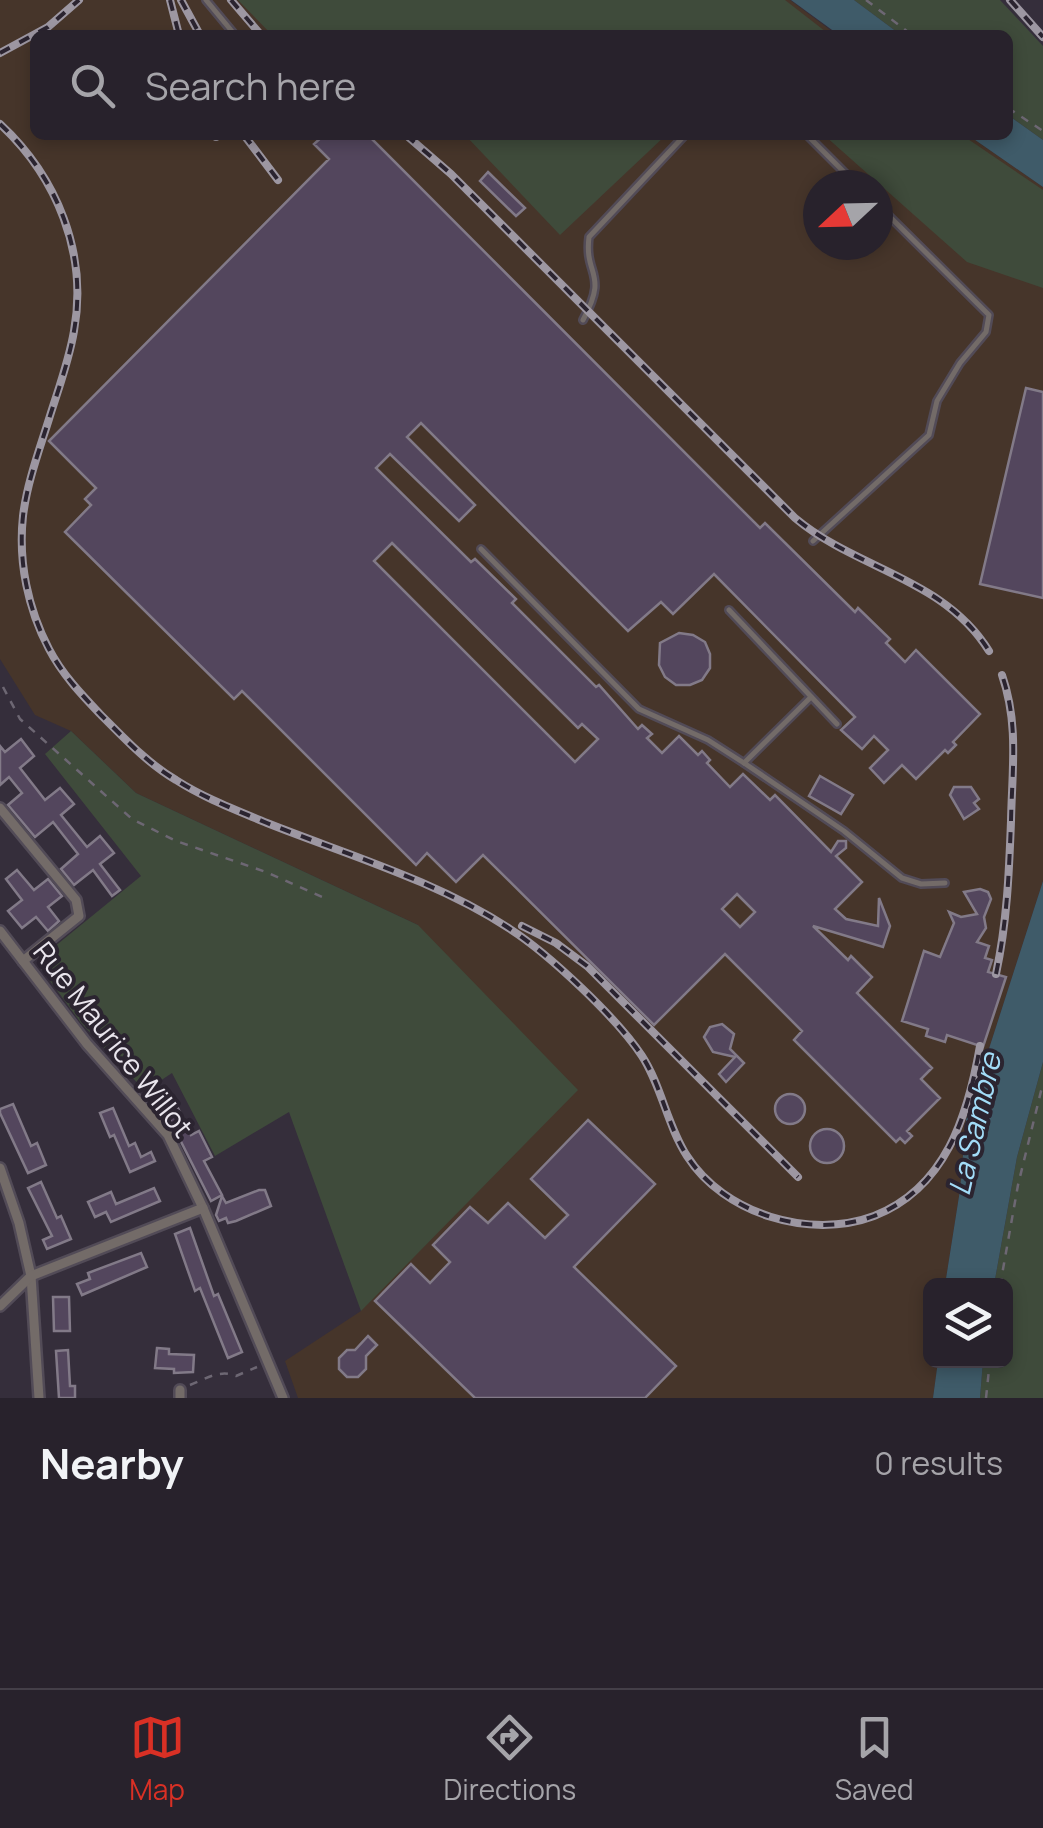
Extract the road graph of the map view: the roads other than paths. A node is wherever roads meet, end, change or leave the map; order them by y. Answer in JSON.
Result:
{"nodes":[{"id":1,"x":206,"y":0,"type":"edge"},
{"id":2,"x":231,"y":30,"type":"edge"},
{"id":3,"x":680,"y":140,"type":"edge"},
{"id":4,"x":811,"y":140,"type":"edge"},
{"id":5,"x":842,"y":170,"type":"edge"},
{"id":6,"x":893,"y":221,"type":"edge"},
{"id":7,"x":582,"y":320,"type":"dead end"},
{"id":8,"x":813,"y":542,"type":"dead end"},
{"id":9,"x":481,"y":549,"type":"dead end"},
{"id":10,"x":729,"y":610,"type":"dead end"},
{"id":11,"x":811,"y":698,"type":"junction"},
{"id":12,"x":837,"y":724,"type":"dead end"},
{"id":13,"x":744,"y":763,"type":"junction"},
{"id":14,"x":0,"y":808,"type":"edge"},
{"id":15,"x":946,"y":882,"type":"dead end"},
{"id":16,"x":0,"y":932,"type":"edge"},
{"id":17,"x":24,"y":961,"type":"junction"},
{"id":18,"x":0,"y":1168,"type":"edge"},
{"id":19,"x":203,"y":1208,"type":"junction"},
{"id":20,"x":32,"y":1276,"type":"junction"},
{"id":21,"x":0,"y":1306,"type":"edge"},
{"id":22,"x":39,"y":1398,"type":"edge"},
{"id":23,"x":282,"y":1398,"type":"edge"}],
"edges":[{"from":1,"to":2,"type":"lane"},
{"from":3,"to":7,"type":"lane"},
{"from":4,"to":5,"type":"lane"},
{"from":6,"to":8,"type":"lane"},
{"from":9,"to":13,"type":"lane"},
{"from":10,"to":11,"type":"lane"},
{"from":11,"to":12,"type":"lane"},
{"from":11,"to":13,"type":"lane"},
{"from":13,"to":15,"type":"lane"},
{"from":14,"to":17,"type":"street"},
{"from":16,"to":17,"type":"street","name":"Rue Maurice Willot"},
{"from":17,"to":19,"type":"street","name":"Rue Maurice Willot"},
{"from":18,"to":20,"type":"street"},
{"from":19,"to":20,"type":"street"},
{"from":19,"to":23,"type":"street","name":"Rue Maurice Willot"},
{"from":20,"to":21,"type":"street"},
{"from":20,"to":22,"type":"street"}]}
